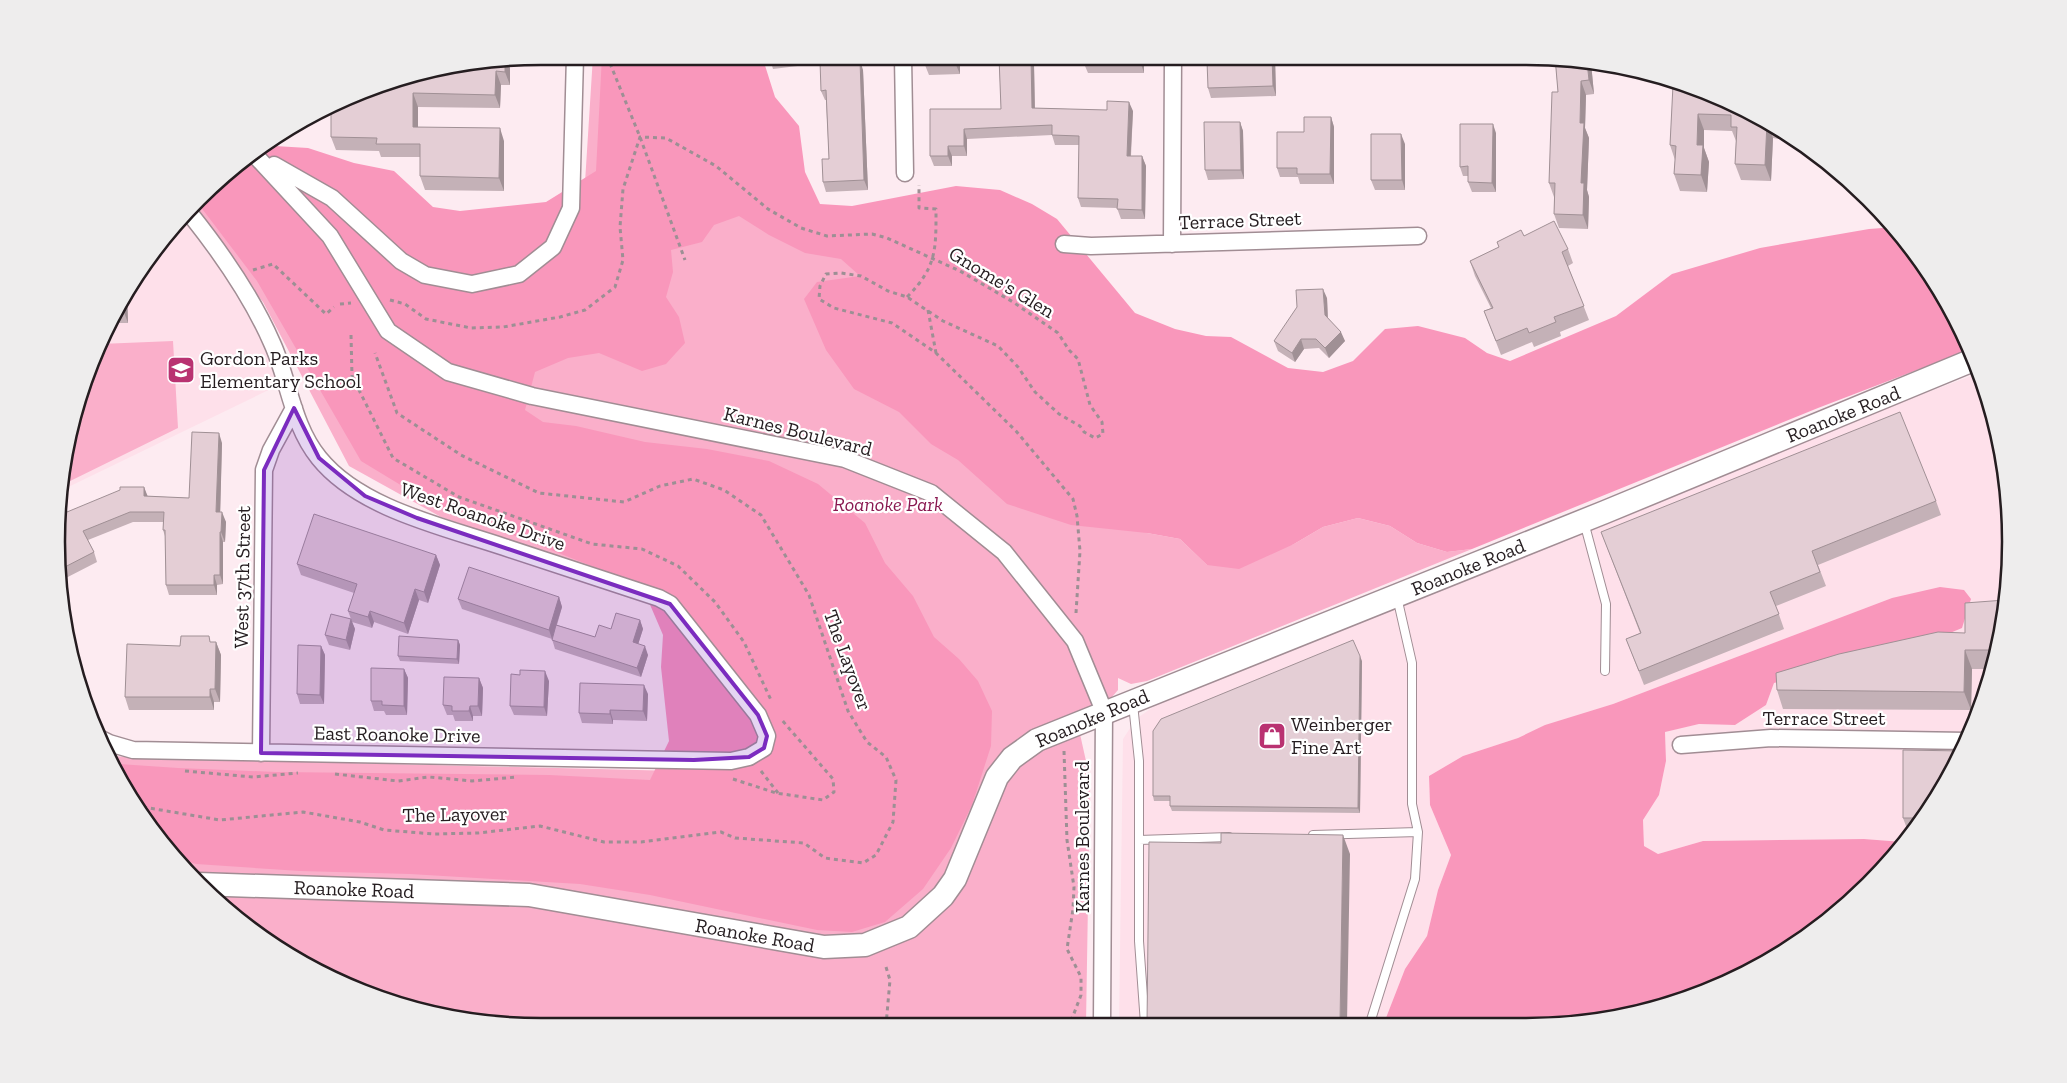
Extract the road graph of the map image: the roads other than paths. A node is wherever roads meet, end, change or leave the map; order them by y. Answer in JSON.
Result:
{"nodes":[{"id":1,"x":575,"y":65,"type":"edge"},
{"id":2,"x":904,"y":65,"type":"edge"},
{"id":3,"x":1173,"y":65,"type":"edge"},
{"id":4,"x":260,"y":157,"type":"edge"},
{"id":5,"x":258,"y":158,"type":"edge"},
{"id":6,"x":912,"y":176,"type":"road end"},
{"id":7,"x":193,"y":217,"type":"edge"},
{"id":8,"x":1418,"y":236,"type":"dead end"},
{"id":9,"x":1064,"y":244,"type":"dead end"},
{"id":10,"x":1172,"y":244,"type":"junction"},
{"id":11,"x":1967,"y":362,"type":"edge"},
{"id":12,"x":294,"y":408,"type":"junction"},
{"id":13,"x":1583,"y":520,"type":"junction"},
{"id":14,"x":1396,"y":595,"type":"junction"},
{"id":15,"x":1605,"y":671,"type":"dead end"},
{"id":16,"x":1133,"y":700,"type":"junction"},
{"id":17,"x":1104,"y":711,"type":"junction"},
{"id":18,"x":1959,"y":740,"type":"edge"},
{"id":19,"x":110,"y":743,"type":"edge"},
{"id":20,"x":1681,"y":745,"type":"dead end"},
{"id":21,"x":261,"y":753,"type":"junction"},
{"id":22,"x":694,"y":760,"type":"joint"},
{"id":23,"x":1418,"y":832,"type":"junction"},
{"id":24,"x":1308,"y":835,"type":"edge"},
{"id":25,"x":1239,"y":837,"type":"edge"},
{"id":26,"x":1139,"y":840,"type":"junction"},
{"id":27,"x":211,"y":884,"type":"edge"},
{"id":28,"x":1102,"y":1018,"type":"edge"},
{"id":29,"x":1144,"y":1018,"type":"edge"},
{"id":30,"x":1372,"y":1018,"type":"edge"}],
"edges":[{"from":1,"to":4,"type":"street"},
{"from":2,"to":6,"type":"street"},
{"from":3,"to":10,"type":"street"},
{"from":5,"to":17,"type":"street","name":"Karnes Boulevard"},
{"from":7,"to":12,"type":"street","name":"West Roanoke Drive"},
{"from":8,"to":10,"type":"street","name":"Terrace Street"},
{"from":9,"to":10,"type":"street","name":"Terrace Street"},
{"from":11,"to":13,"type":"street","name":"Roanoke Road"},
{"from":12,"to":21,"type":"street","name":"West 37th Street"},
{"from":12,"to":22,"type":"street","name":"West Roanoke Drive"},
{"from":13,"to":14,"type":"street","name":"Roanoke Road"},
{"from":13,"to":15,"type":"lane"},
{"from":14,"to":16,"type":"street","name":"Roanoke Road"},
{"from":14,"to":23,"type":"lane"},
{"from":16,"to":17,"type":"street","name":"Roanoke Road"},
{"from":16,"to":26,"type":"lane"},
{"from":17,"to":27,"type":"street","name":"Roanoke Road"},
{"from":17,"to":28,"type":"street","name":"Karnes Boulevard"},
{"from":18,"to":20,"type":"street","name":"Terrace Street"},
{"from":19,"to":21,"type":"street","name":"East Roanoke Drive"},
{"from":21,"to":22,"type":"street","name":"East Roanoke Drive"},
{"from":23,"to":24,"type":"lane"},
{"from":23,"to":30,"type":"lane"},
{"from":25,"to":26,"type":"lane"},
{"from":26,"to":29,"type":"lane"}]}
